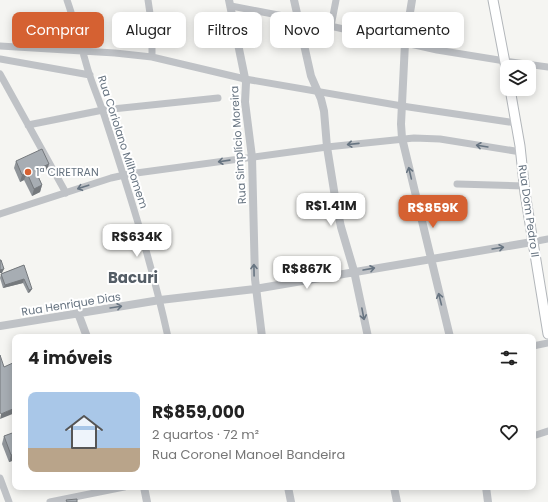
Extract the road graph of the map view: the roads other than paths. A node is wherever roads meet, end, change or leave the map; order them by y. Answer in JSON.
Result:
{"nodes":[{"id":1,"x":67,"y":0,"type":"edge"},
{"id":2,"x":148,"y":0,"type":"edge"},
{"id":3,"x":294,"y":0,"type":"edge"},
{"id":4,"x":336,"y":0,"type":"edge"},
{"id":5,"x":412,"y":0,"type":"edge"},
{"id":6,"x":493,"y":0,"type":"edge"},
{"id":7,"x":230,"y":3,"type":"edge"},
{"id":8,"x":270,"y":12,"type":"edge"},
{"id":9,"x":297,"y":12,"type":"edge"},
{"id":10,"x":334,"y":12,"type":"edge"},
{"id":11,"x":410,"y":12,"type":"edge"},
{"id":12,"x":0,"y":46,"type":"edge"},
{"id":13,"x":305,"y":48,"type":"edge"},
{"id":14,"x":405,"y":48,"type":"edge"},
{"id":15,"x":428,"y":48,"type":"edge"},
{"id":16,"x":84,"y":54,"type":"junction"},
{"id":17,"x":152,"y":58,"type":"junction"},
{"id":18,"x":0,"y":59,"type":"edge"},
{"id":19,"x":505,"y":60,"type":"edge"},
{"id":20,"x":500,"y":61,"type":"edge"},
{"id":21,"x":536,"y":66,"type":"edge"},
{"id":22,"x":548,"y":67,"type":"edge"},
{"id":23,"x":89,"y":73,"type":"junction"},
{"id":24,"x":0,"y":74,"type":"edge"},
{"id":25,"x":245,"y":81,"type":"junction"},
{"id":26,"x":319,"y":95,"type":"junction"},
{"id":27,"x":511,"y":96,"type":"edge"},
{"id":28,"x":218,"y":98,"type":"dead end"},
{"id":29,"x":401,"y":108,"type":"junction"},
{"id":30,"x":103,"y":110,"type":"junction"},
{"id":31,"x":28,"y":125,"type":"junction"},
{"id":32,"x":516,"y":126,"type":"junction"},
{"id":33,"x":402,"y":138,"type":"junction"},
{"id":34,"x":327,"y":147,"type":"junction"},
{"id":35,"x":520,"y":149,"type":"junction"},
{"id":36,"x":252,"y":157,"type":"junction"},
{"id":37,"x":123,"y":175,"type":"junction"},
{"id":38,"x":457,"y":184,"type":"dead end"},
{"id":39,"x":524,"y":186,"type":"junction"},
{"id":40,"x":66,"y":193,"type":"junction"},
{"id":41,"x":0,"y":214,"type":"edge"},
{"id":42,"x":548,"y":239,"type":"edge"},
{"id":43,"x":532,"y":242,"type":"junction"},
{"id":44,"x":430,"y":259,"type":"junction"},
{"id":45,"x":354,"y":272,"type":"junction"},
{"id":46,"x":256,"y":289,"type":"junction"},
{"id":47,"x":160,"y":300,"type":"junction"},
{"id":48,"x":78,"y":313,"type":"junction"},
{"id":49,"x":0,"y":326,"type":"edge"},
{"id":50,"x":86,"y":334,"type":"edge"},
{"id":51,"x":167,"y":334,"type":"edge"},
{"id":52,"x":262,"y":334,"type":"edge"},
{"id":53,"x":367,"y":334,"type":"edge"},
{"id":54,"x":449,"y":334,"type":"edge"},
{"id":55,"x":548,"y":334,"type":"edge"},
{"id":56,"x":548,"y":343,"type":"edge"},
{"id":57,"x":536,"y":345,"type":"edge"},
{"id":58,"x":548,"y":431,"type":"edge"},
{"id":59,"x":536,"y":435,"type":"edge"},
{"id":60,"x":0,"y":478,"type":"edge"},
{"id":61,"x":109,"y":490,"type":"edge"},
{"id":62,"x":145,"y":490,"type":"edge"},
{"id":63,"x":289,"y":490,"type":"edge"},
{"id":64,"x":395,"y":490,"type":"edge"},
{"id":65,"x":486,"y":490,"type":"edge"},
{"id":66,"x":9,"y":502,"type":"edge"},
{"id":67,"x":50,"y":502,"type":"edge"},
{"id":68,"x":147,"y":502,"type":"edge"},
{"id":69,"x":291,"y":502,"type":"edge"},
{"id":70,"x":397,"y":502,"type":"edge"},
{"id":71,"x":488,"y":502,"type":"edge"}],
"edges":[{"from":1,"to":16,"type":"street","name":"Rua Coriolano Milhomem"},
{"from":2,"to":17,"type":"street"},
{"from":3,"to":9,"type":"street"},
{"from":4,"to":10,"type":"street"},
{"from":5,"to":11,"type":"street"},
{"from":6,"to":19,"type":"main road"},
{"from":7,"to":8,"type":"street"},
{"from":7,"to":25,"type":"street","name":"Rua Simplício Moreira"},
{"from":12,"to":16,"type":"street"},
{"from":13,"to":26,"type":"street"},
{"from":14,"to":29,"type":"street"},
{"from":15,"to":20,"type":"street"},
{"from":16,"to":17,"type":"street"},
{"from":16,"to":23,"type":"street","name":"Rua Coriolano Milhomem"},
{"from":17,"to":25,"type":"street"},
{"from":18,"to":23,"type":"street"},
{"from":21,"to":22,"type":"street"},
{"from":23,"to":30,"type":"street","name":"Rua Coriolano Milhomem"},
{"from":24,"to":31,"type":"street"},
{"from":25,"to":26,"type":"street"},
{"from":25,"to":36,"type":"street","name":"Rua Simplício Moreira"},
{"from":26,"to":29,"type":"street"},
{"from":26,"to":34,"type":"street"},
{"from":27,"to":32,"type":"main road","name":"Rua Dom Pedro II"},
{"from":28,"to":30,"type":"street"},
{"from":29,"to":32,"type":"street"},
{"from":29,"to":33,"type":"street"},
{"from":30,"to":31,"type":"street"},
{"from":30,"to":37,"type":"street","name":"Rua Coriolano Milhomem"},
{"from":31,"to":40,"type":"street"},
{"from":32,"to":35,"type":"main road","name":"Rua Dom Pedro II"},
{"from":33,"to":34,"type":"street","one_way":true},
{"from":35,"to":33,"type":"street","one_way":true},
{"from":44,"to":33,"type":"street","one_way":true},
{"from":34,"to":36,"type":"street"},
{"from":34,"to":45,"type":"street"},
{"from":35,"to":39,"type":"main road","name":"Rua Dom Pedro II"},
{"from":36,"to":37,"type":"street","one_way":true},
{"from":46,"to":36,"type":"street","name":"Rua Simplício Moreira","one_way":true},
{"from":37,"to":40,"type":"street","one_way":true},
{"from":37,"to":47,"type":"street","name":"Rua Coriolano Milhomem"},
{"from":38,"to":39,"type":"street"},
{"from":39,"to":43,"type":"main road","name":"Rua Dom Pedro II"},
{"from":40,"to":41,"type":"street"},
{"from":42,"to":43,"type":"street","name":"Rua Henrique Dias"},
{"from":44,"to":43,"type":"street","name":"Rua Henrique Dias","one_way":true},
{"from":43,"to":55,"type":"main road","name":"Rua Dom Pedro II"},
{"from":45,"to":44,"type":"street","name":"Rua Henrique Dias","one_way":true},
{"from":54,"to":44,"type":"street","one_way":true},
{"from":45,"to":46,"type":"street","name":"Rua Henrique Dias"},
{"from":45,"to":53,"type":"street","one_way":true},
{"from":46,"to":47,"type":"street","name":"Rua Henrique Dias"},
{"from":46,"to":52,"type":"street","name":"Rua Simplício Moreira"},
{"from":48,"to":47,"type":"street","name":"Rua Henrique Dias","one_way":true},
{"from":47,"to":51,"type":"street","name":"Rua Coriolano Milhomem"},
{"from":48,"to":49,"type":"street","name":"Rua Henrique Dias"},
{"from":48,"to":50,"type":"street"},
{"from":56,"to":57,"type":"street"},
{"from":58,"to":59,"type":"street"},
{"from":60,"to":66,"type":"street"},
{"from":61,"to":67,"type":"street"},
{"from":62,"to":68,"type":"street"},
{"from":63,"to":69,"type":"street"},
{"from":64,"to":70,"type":"street"},
{"from":65,"to":71,"type":"street"}]}
